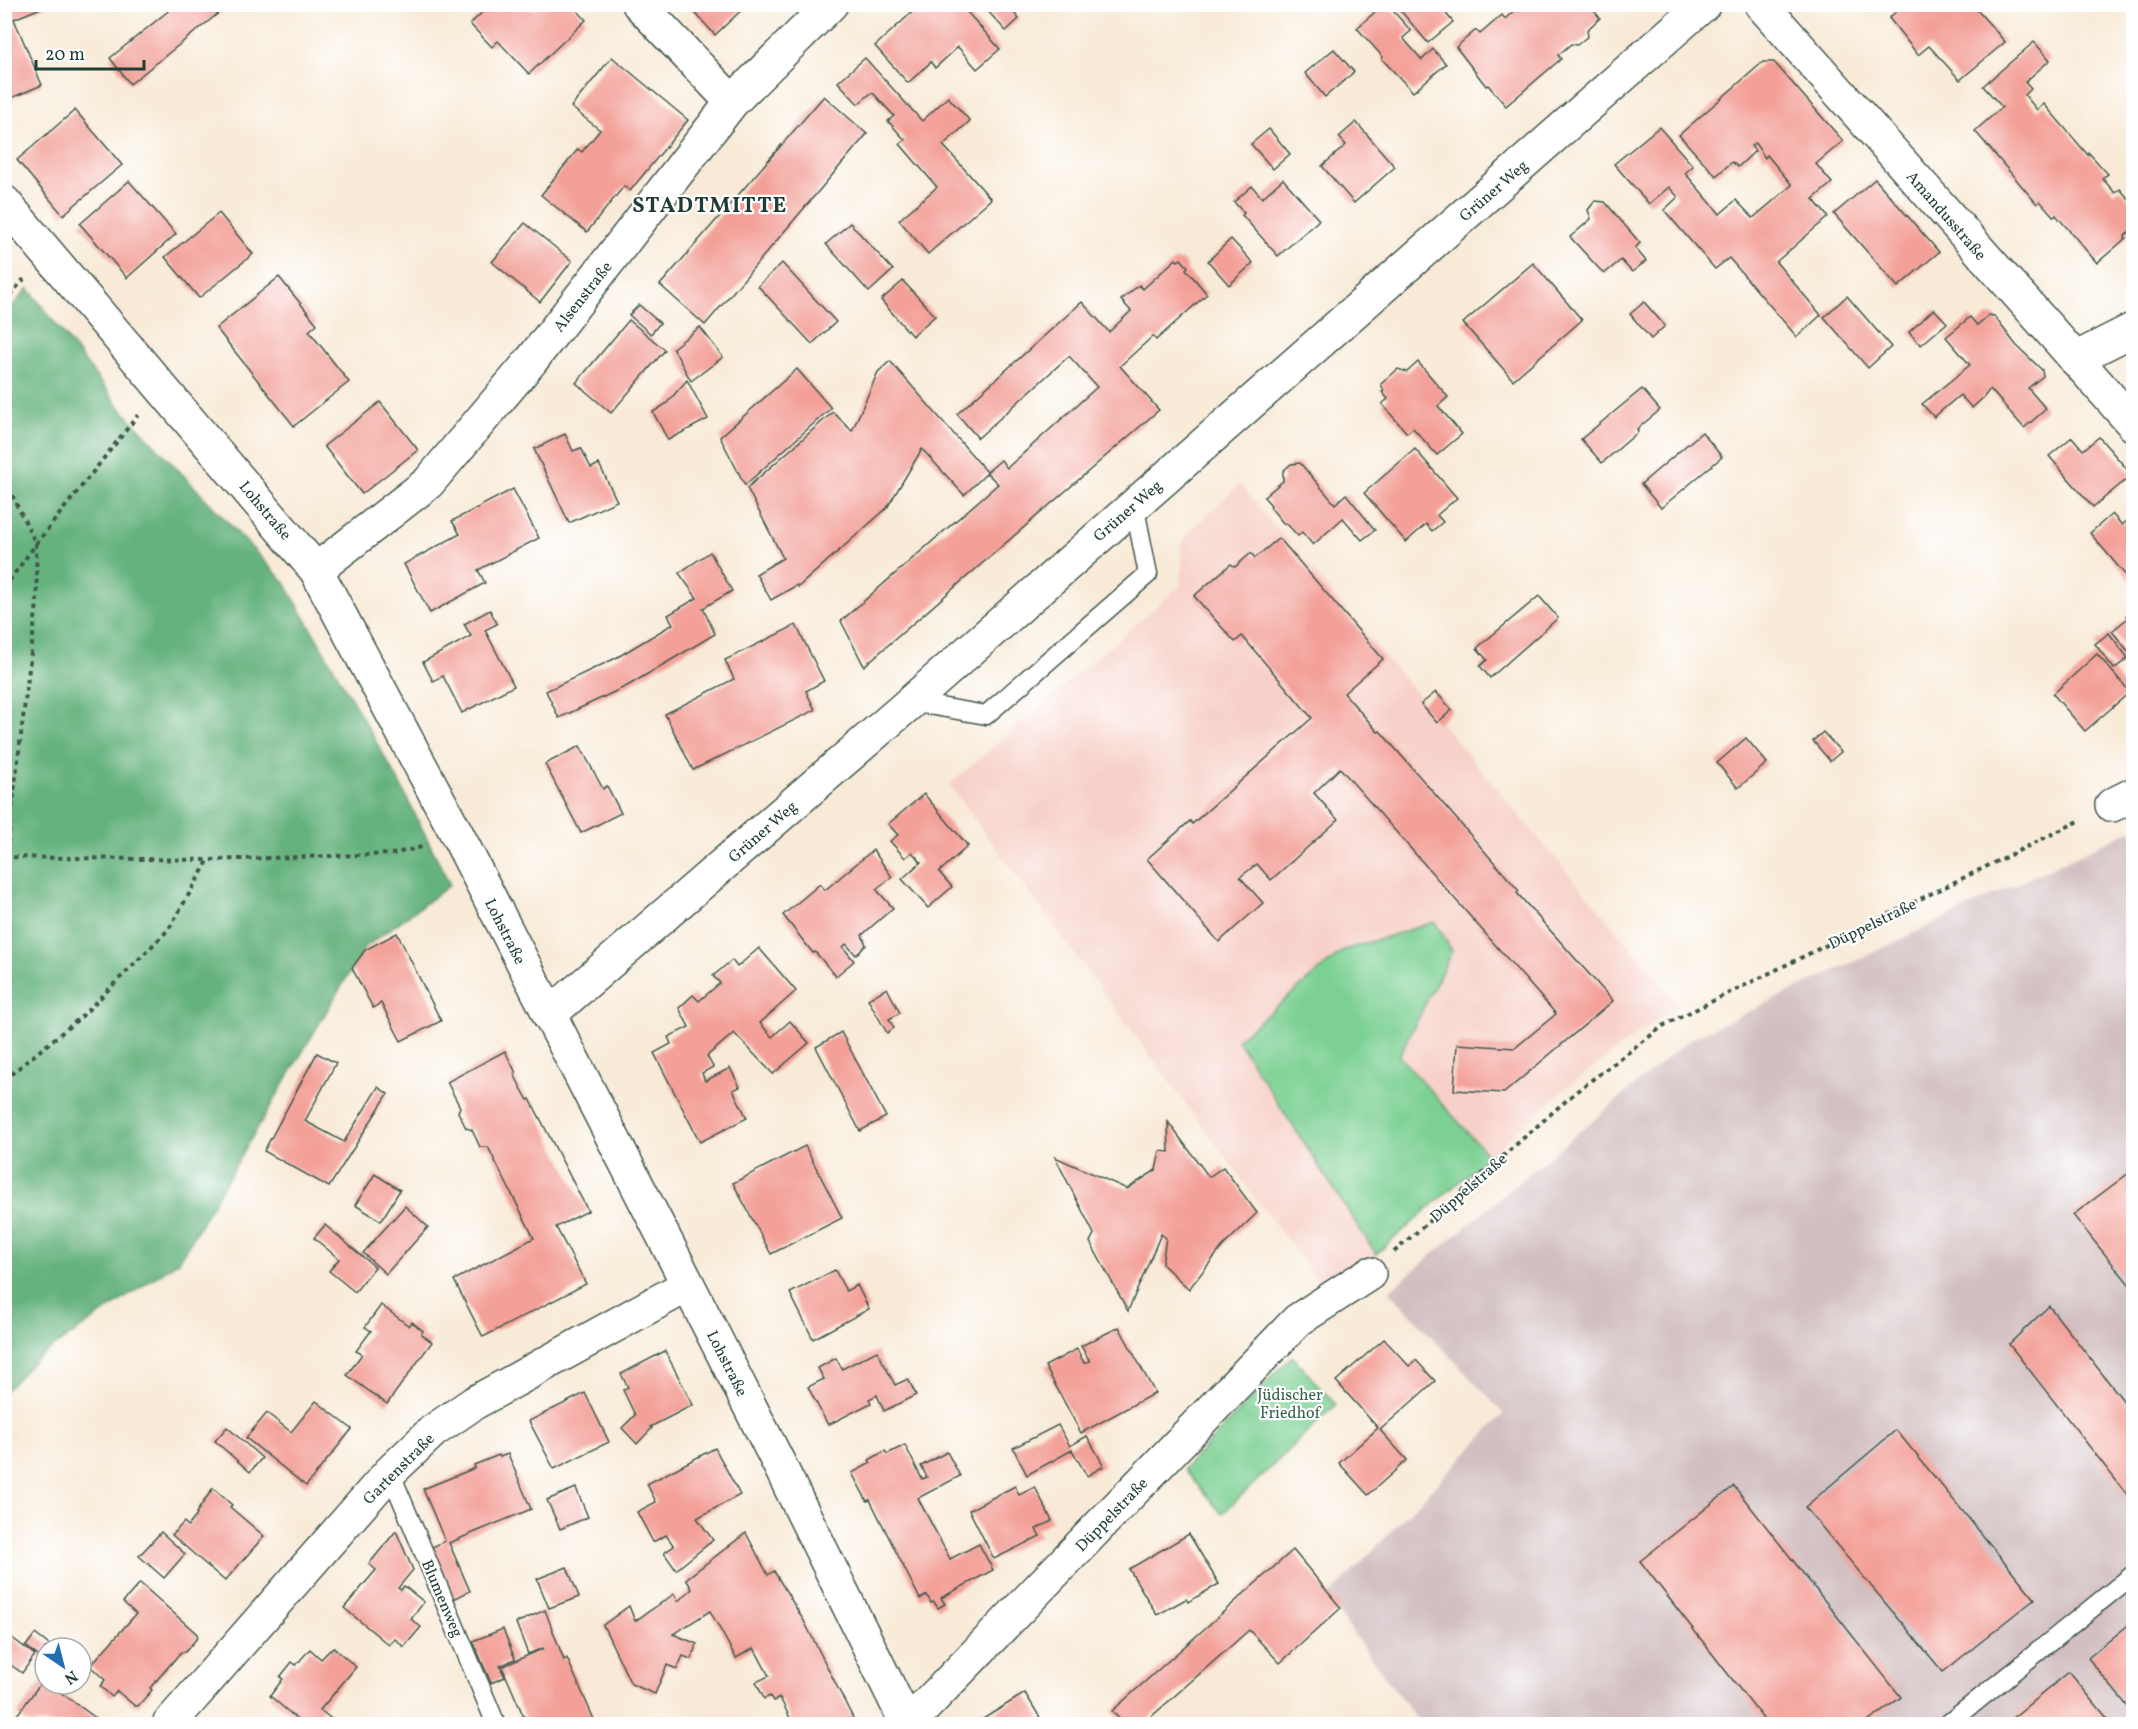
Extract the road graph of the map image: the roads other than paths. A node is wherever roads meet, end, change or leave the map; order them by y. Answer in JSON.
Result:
{"nodes":[{"id":1,"x":639,"y":4,"type":"edge"},
{"id":2,"x":831,"y":4,"type":"edge"},
{"id":3,"x":1704,"y":4,"type":"edge"},
{"id":4,"x":1761,"y":4,"type":"edge"},
{"id":5,"x":732,"y":102,"type":"junction"},
{"id":6,"x":4,"y":202,"type":"edge"},
{"id":7,"x":2133,"y":329,"type":"edge"},
{"id":8,"x":2075,"y":359,"type":"junction"},
{"id":9,"x":2133,"y":425,"type":"edge"},
{"id":10,"x":1134,"y":504,"type":"junction"},
{"id":11,"x":316,"y":570,"type":"junction"},
{"id":12,"x":911,"y":702,"type":"junction"},
{"id":13,"x":549,"y":1015,"type":"junction"},
{"id":14,"x":1369,"y":1274,"type":"road end"},
{"id":15,"x":688,"y":1285,"type":"junction"},
{"id":16,"x":390,"y":1472,"type":"junction"},
{"id":17,"x":2133,"y":1574,"type":"edge"},
{"id":18,"x":169,"y":1725,"type":"edge"},
{"id":19,"x":496,"y":1725,"type":"edge"},
{"id":20,"x":908,"y":1725,"type":"edge"},
{"id":21,"x":1948,"y":1725,"type":"edge"}],
"edges":[{"from":1,"to":5,"type":"street"},
{"from":2,"to":5,"type":"street","name":"Alsenstraße"},
{"from":3,"to":10,"type":"street","name":"Grüner Weg"},
{"from":4,"to":8,"type":"street","name":"Amandusstraße"},
{"from":5,"to":11,"type":"street","name":"Alsenstraße"},
{"from":6,"to":11,"type":"street","name":"Lohstraße"},
{"from":7,"to":8,"type":"street"},
{"from":8,"to":9,"type":"street","name":"Amandusstraße"},
{"from":10,"to":12,"type":"street","name":"Grüner Weg"},
{"from":10,"to":12,"type":"lane"},
{"from":11,"to":13,"type":"street","name":"Lohstraße"},
{"from":12,"to":13,"type":"street","name":"Grüner Weg"},
{"from":13,"to":15,"type":"street","name":"Lohstraße"},
{"from":14,"to":20,"type":"street","name":"Düppelstraße"},
{"from":15,"to":16,"type":"street","name":"Gartenstraße"},
{"from":15,"to":20,"type":"street","name":"Lohstraße"},
{"from":16,"to":18,"type":"street","name":"Gartenstraße"},
{"from":16,"to":19,"type":"lane","name":"Blumenweg"},
{"from":17,"to":21,"type":"lane"}]}
